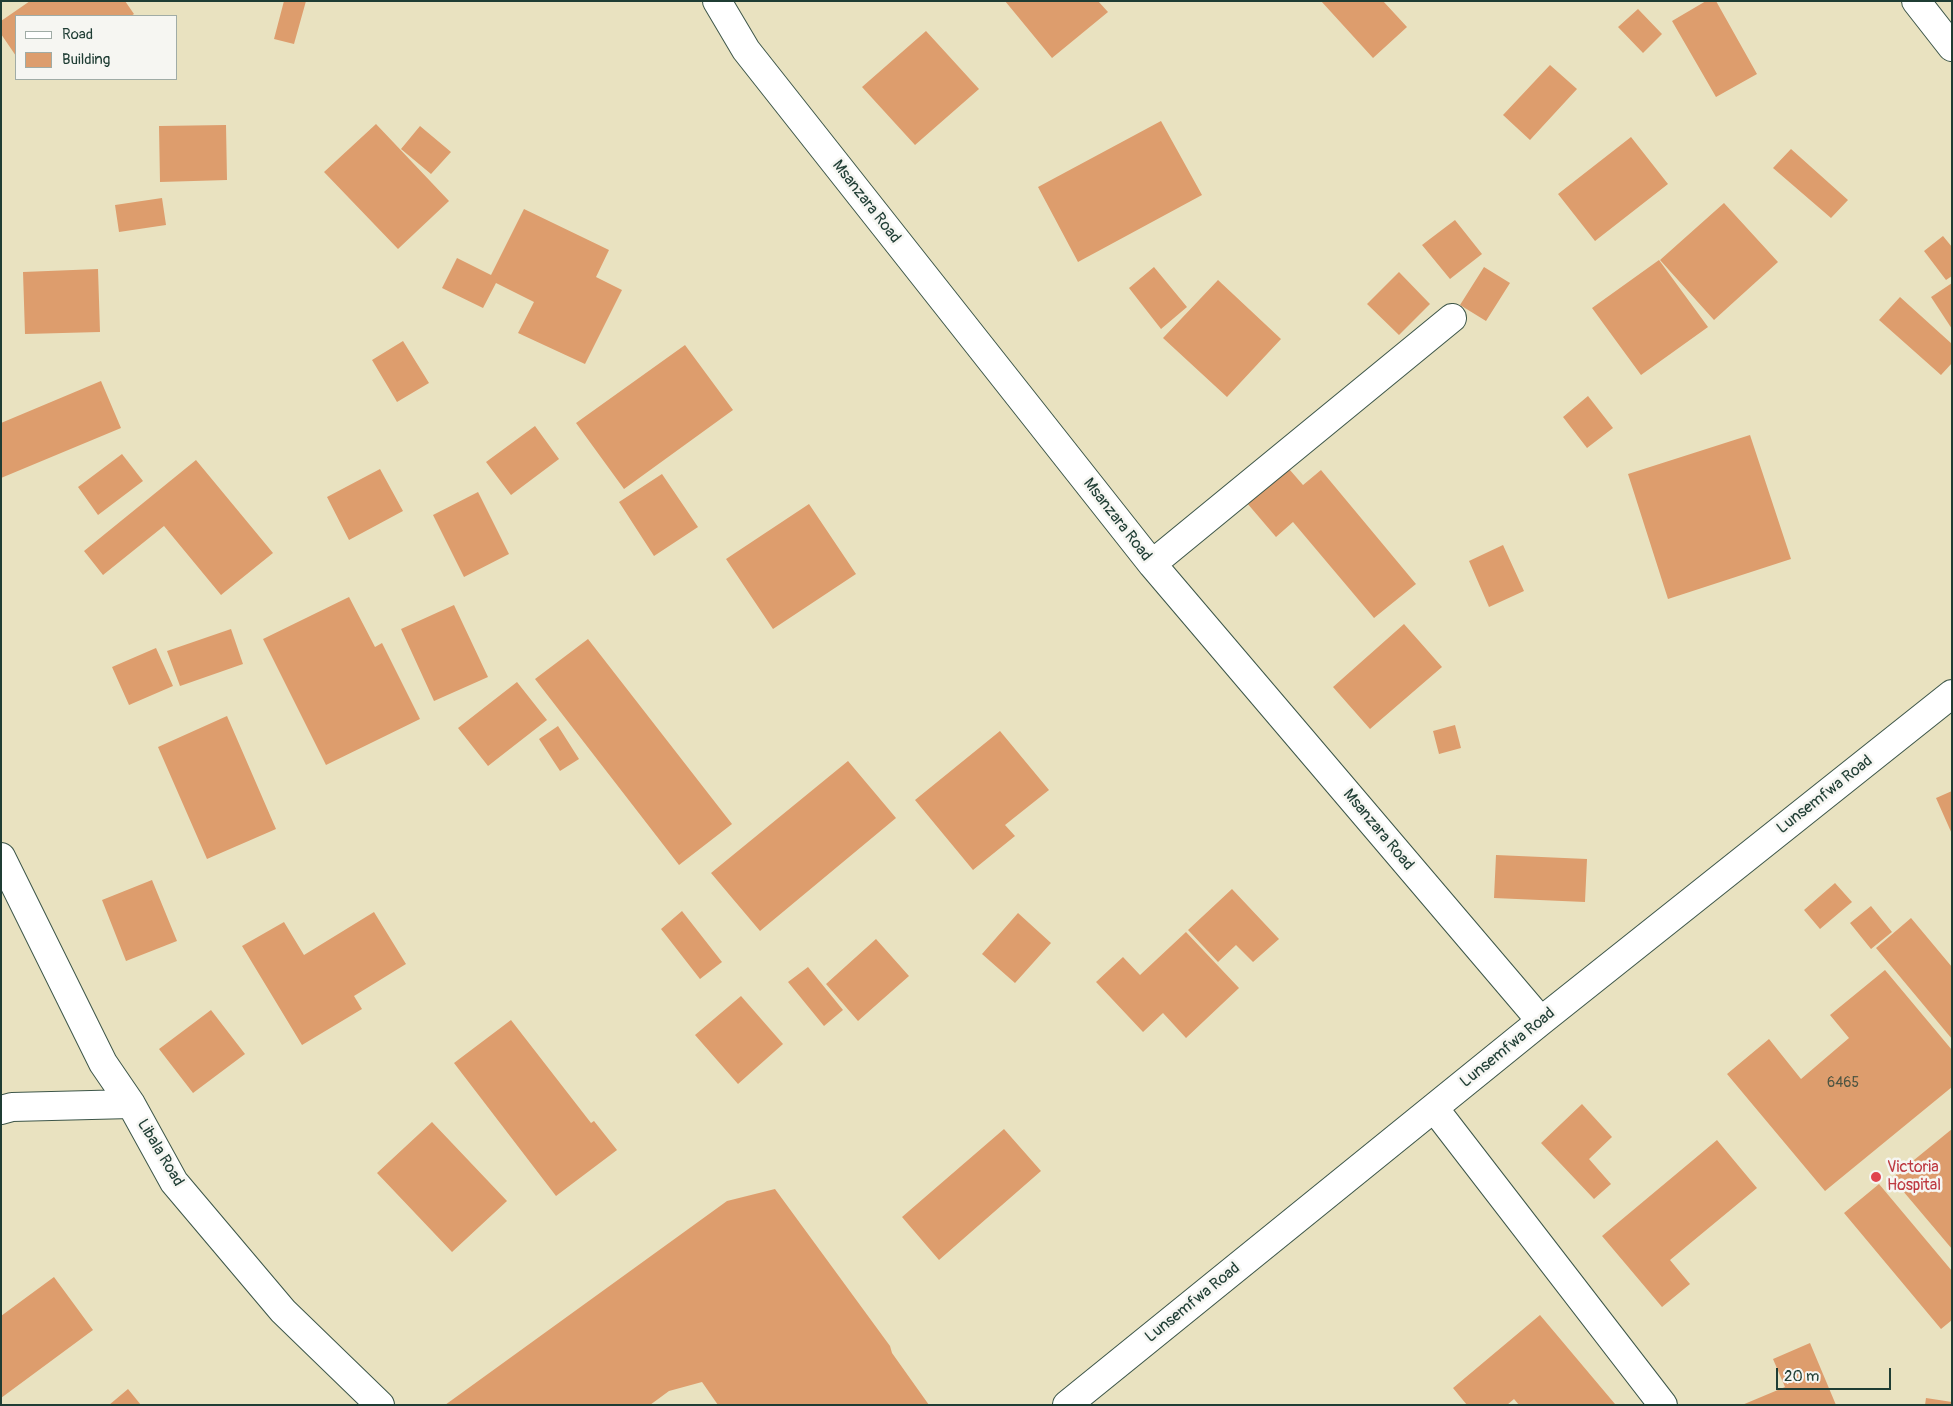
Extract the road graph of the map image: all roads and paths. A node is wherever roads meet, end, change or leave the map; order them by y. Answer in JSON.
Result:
{"nodes":[{"id":1,"x":717,"y":1,"type":"edge"},
{"id":2,"x":1916,"y":1,"type":"edge"},
{"id":3,"x":1952,"y":47,"type":"edge"},
{"id":4,"x":1452,"y":318,"type":"dead end"},
{"id":5,"x":1152,"y":564,"type":"junction"},
{"id":6,"x":1952,"y":694,"type":"edge"},
{"id":7,"x":1,"y":857,"type":"edge"},
{"id":8,"x":1541,"y":1021,"type":"junction"},
{"id":9,"x":131,"y":1104,"type":"junction"},
{"id":10,"x":1434,"y":1108,"type":"junction"},
{"id":11,"x":1,"y":1110,"type":"edge"},
{"id":12,"x":380,"y":1405,"type":"edge"},
{"id":13,"x":1067,"y":1405,"type":"edge"},
{"id":14,"x":1663,"y":1405,"type":"edge"}],
"edges":[{"from":1,"to":5,"type":"street","name":"Msanzara Road"},
{"from":2,"to":3,"type":"street"},
{"from":4,"to":5,"type":"street"},
{"from":5,"to":8,"type":"street","name":"Msanzara Road"},
{"from":6,"to":8,"type":"street","name":"Lunsemfwa Road"},
{"from":7,"to":9,"type":"street","name":"Libala Road"},
{"from":8,"to":10,"type":"street","name":"Lunsemfwa Road"},
{"from":9,"to":11,"type":"street"},
{"from":9,"to":12,"type":"street","name":"Libala Road"},
{"from":10,"to":13,"type":"street","name":"Lunsemfwa Road"},
{"from":10,"to":14,"type":"street"}]}
